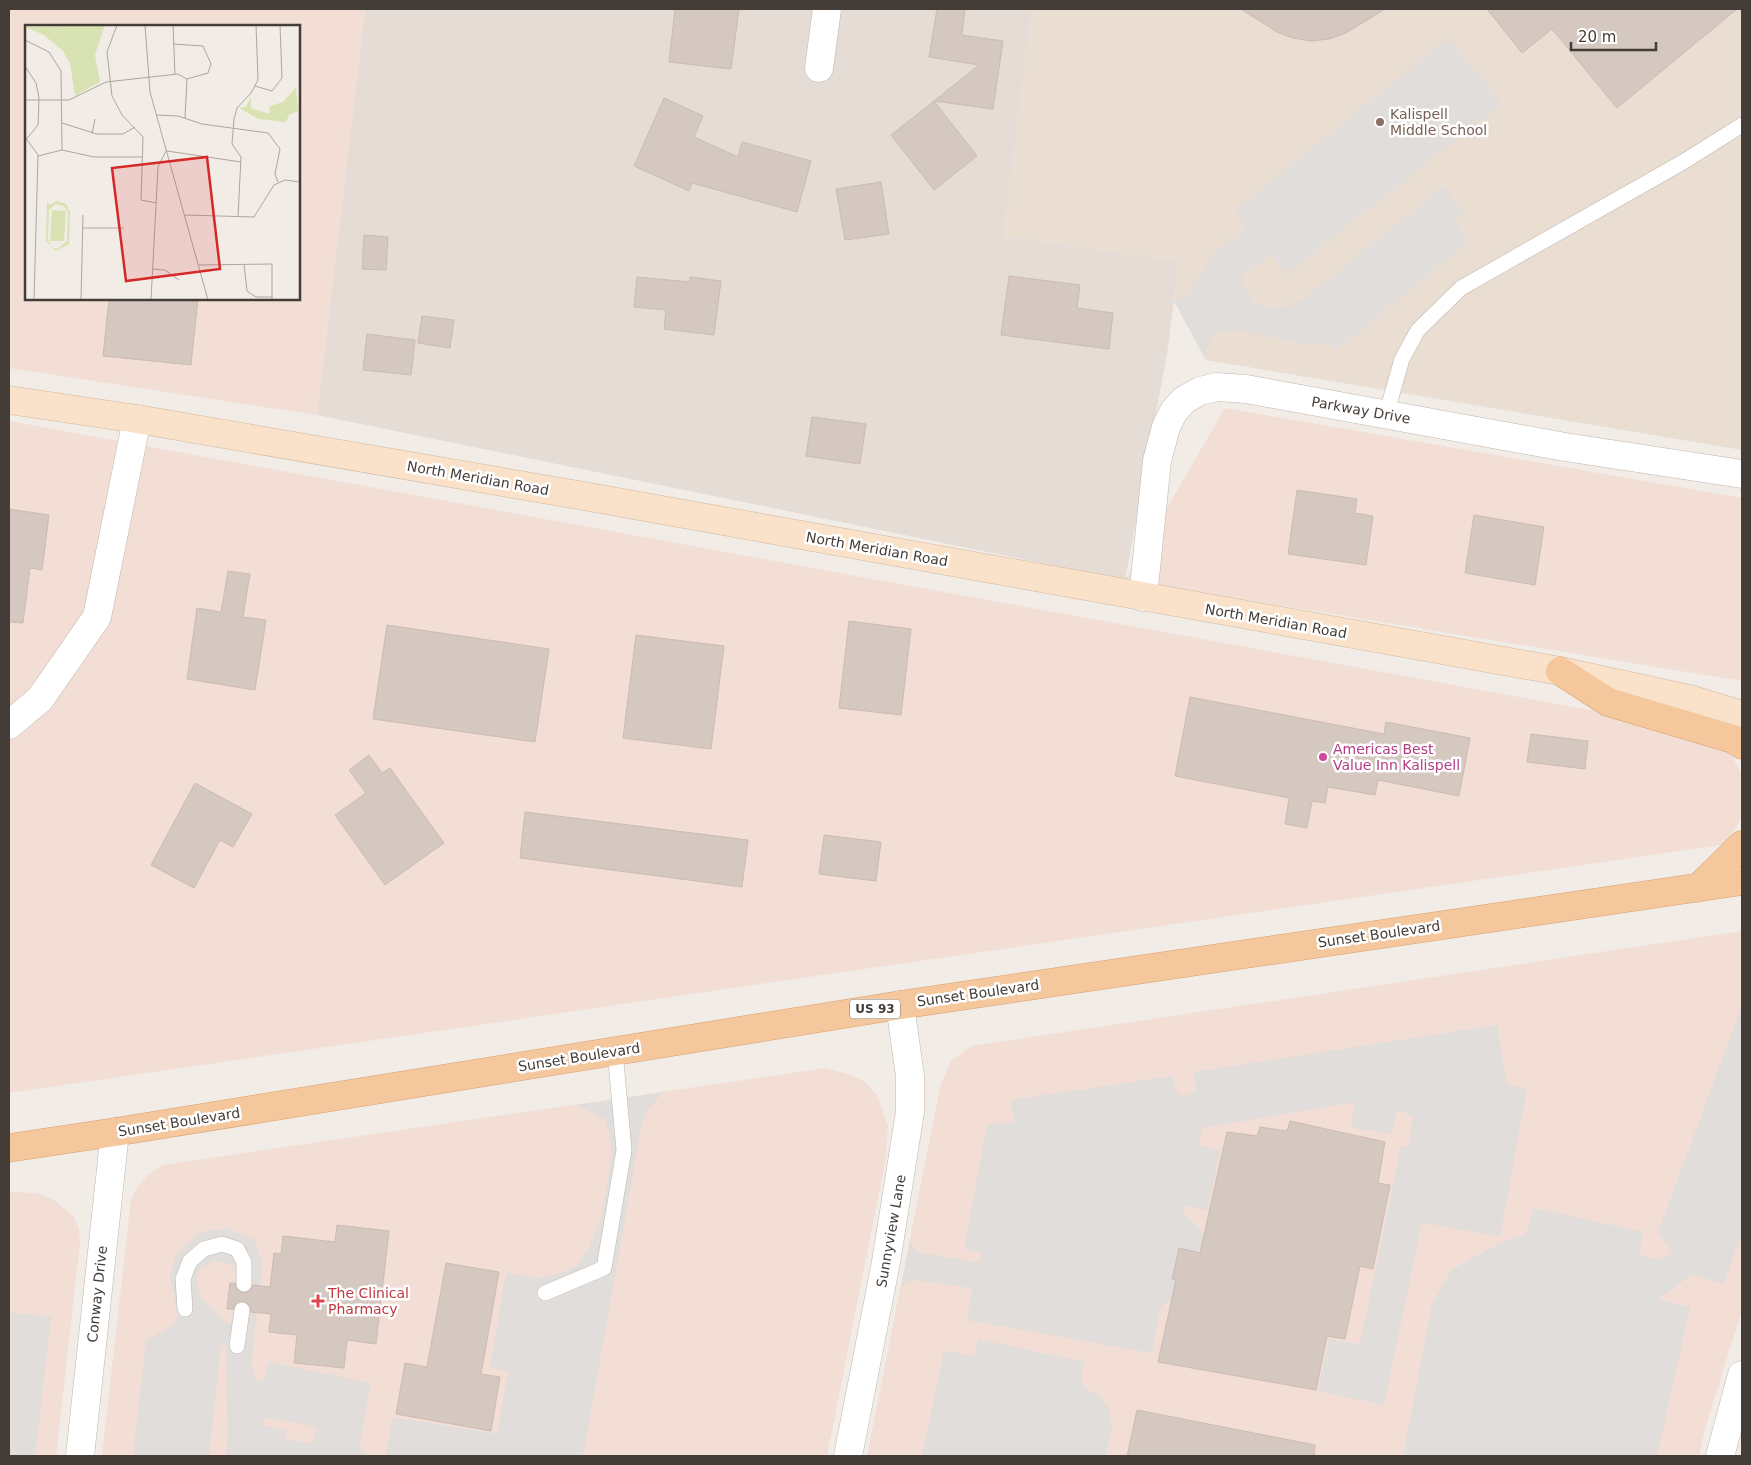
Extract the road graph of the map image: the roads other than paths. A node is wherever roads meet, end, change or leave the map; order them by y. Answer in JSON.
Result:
{"nodes":[{"id":1,"x":827,"y":9,"type":"edge"},
{"id":2,"x":820,"y":68,"type":"dead end"},
{"id":3,"x":1742,"y":125,"type":"edge"},
{"id":4,"x":9,"y":400,"type":"edge"},
{"id":5,"x":1386,"y":415,"type":"junction"},
{"id":6,"x":137,"y":419,"type":"junction"},
{"id":7,"x":1742,"y":474,"type":"edge"},
{"id":8,"x":1143,"y":597,"type":"junction"},
{"id":9,"x":1560,"y":671,"type":"junction"},
{"id":10,"x":1742,"y":715,"type":"edge"},
{"id":11,"x":9,"y":725,"type":"edge"},
{"id":12,"x":1742,"y":745,"type":"edge"},
{"id":13,"x":1742,"y":845,"type":"edge"},
{"id":14,"x":1742,"y":881,"type":"edge"},
{"id":15,"x":1698,"y":888,"type":"junction"},
{"id":16,"x":900,"y":1004,"type":"junction"},
{"id":17,"x":615,"y":1051,"type":"junction"},
{"id":18,"x":115,"y":1132,"type":"junction"},
{"id":19,"x":9,"y":1148,"type":"edge"},
{"id":20,"x":244,"y":1284,"type":"dead end"},
{"id":21,"x":545,"y":1293,"type":"dead end"},
{"id":22,"x":185,"y":1309,"type":"dead end"},
{"id":23,"x":242,"y":1310,"type":"dead end"},
{"id":24,"x":237,"y":1346,"type":"dead end"},
{"id":25,"x":1742,"y":1375,"type":"edge"},
{"id":26,"x":80,"y":1456,"type":"edge"},
{"id":27,"x":848,"y":1456,"type":"edge"},
{"id":28,"x":1720,"y":1456,"type":"edge"}],
"edges":[{"from":1,"to":2,"type":"street"},
{"from":3,"to":5,"type":"lane"},
{"from":4,"to":6,"type":"main road","name":"North Meridian Road"},
{"from":5,"to":7,"type":"street","name":"Parkway Drive"},
{"from":5,"to":8,"type":"street","name":"Parkway Drive"},
{"from":6,"to":8,"type":"main road","name":"North Meridian Road"},
{"from":6,"to":11,"type":"street"},
{"from":8,"to":9,"type":"main road","name":"North Meridian Road"},
{"from":9,"to":10,"type":"main road","name":"North Meridian Road"},
{"from":9,"to":12,"type":"main road"},
{"from":13,"to":15,"type":"main road"},
{"from":14,"to":15,"type":"main road","name":"Sunset Boulevard","number":"US 93"},
{"from":15,"to":16,"type":"main road","name":"Sunset Boulevard","number":"US 93"},
{"from":16,"to":17,"type":"main road","name":"Sunset Boulevard","number":"US 93"},
{"from":16,"to":27,"type":"street","name":"Sunnyview Lane"},
{"from":17,"to":18,"type":"main road","name":"Sunset Boulevard","number":"US 93"},
{"from":17,"to":21,"type":"lane"},
{"from":18,"to":19,"type":"main road","name":"Sunset Boulevard","number":"US 93"},
{"from":18,"to":26,"type":"street","name":"Conway Drive"},
{"from":20,"to":22,"type":"lane"},
{"from":23,"to":24,"type":"lane"},
{"from":25,"to":28,"type":"street"}]}
